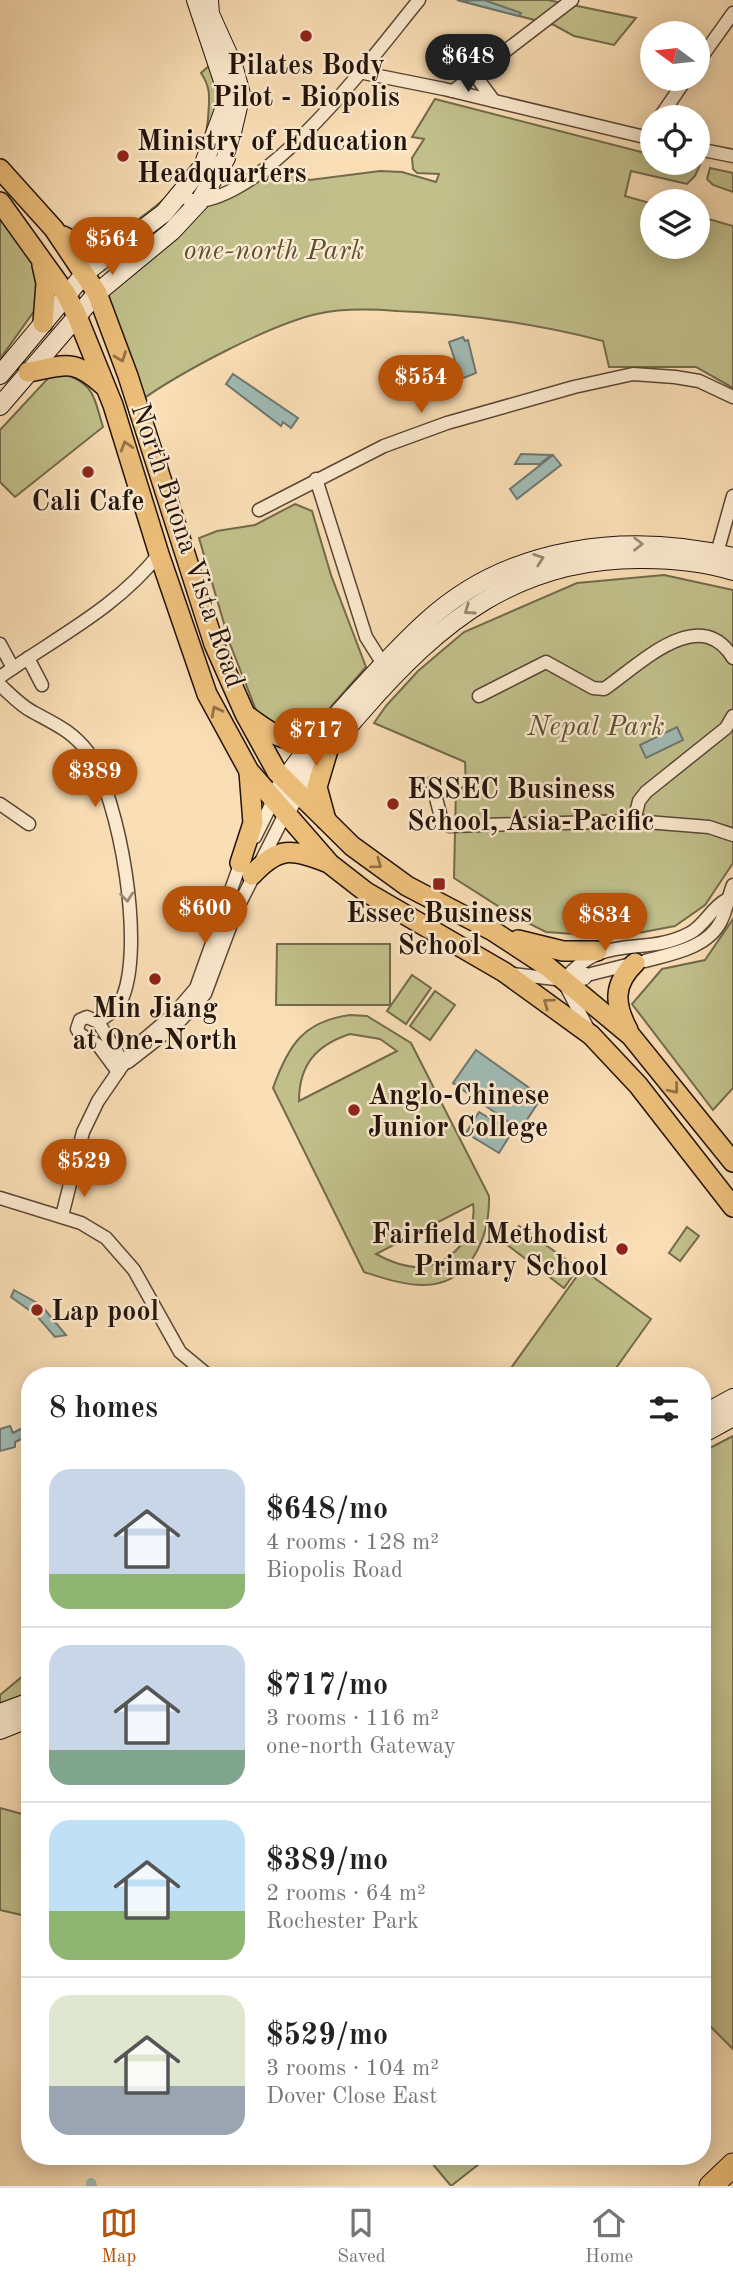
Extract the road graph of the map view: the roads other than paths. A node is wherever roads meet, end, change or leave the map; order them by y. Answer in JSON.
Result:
{"nodes":[{"id":1,"x":196,"y":0,"type":"edge"},
{"id":2,"x":209,"y":0,"type":"edge"},
{"id":3,"x":419,"y":0,"type":"edge"},
{"id":4,"x":572,"y":0,"type":"edge"},
{"id":5,"x":733,"y":13,"type":"edge"},
{"id":6,"x":710,"y":45,"type":"edge"},
{"id":7,"x":359,"y":72,"type":"junction"},
{"id":8,"x":480,"y":73,"type":"junction"},
{"id":9,"x":453,"y":91,"type":"junction"},
{"id":10,"x":494,"y":102,"type":"junction"},
{"id":11,"x":640,"y":132,"type":"edge"},
{"id":12,"x":710,"y":151,"type":"edge"},
{"id":13,"x":733,"y":156,"type":"edge"},
{"id":14,"x":0,"y":169,"type":"edge"},
{"id":15,"x":181,"y":197,"type":"junction"},
{"id":16,"x":0,"y":202,"type":"edge"},
{"id":17,"x":200,"y":202,"type":"junction"},
{"id":18,"x":54,"y":229,"type":"junction"},
{"id":19,"x":114,"y":251,"type":"junction"},
{"id":20,"x":40,"y":257,"type":"junction"},
{"id":21,"x":86,"y":272,"type":"junction"},
{"id":22,"x":97,"y":293,"type":"junction"},
{"id":23,"x":66,"y":294,"type":"junction"},
{"id":24,"x":77,"y":316,"type":"junction"},
{"id":25,"x":43,"y":323,"type":"junction"},
{"id":26,"x":28,"y":372,"type":"junction"},
{"id":27,"x":0,"y":375,"type":"edge"},
{"id":28,"x":107,"y":388,"type":"junction"},
{"id":29,"x":733,"y":397,"type":"edge"},
{"id":30,"x":0,"y":406,"type":"edge"},
{"id":31,"x":316,"y":479,"type":"junction"},
{"id":32,"x":733,"y":496,"type":"edge"},
{"id":33,"x":259,"y":510,"type":"dead end"},
{"id":34,"x":159,"y":554,"type":"junction"},
{"id":35,"x":727,"y":561,"type":"edge"},
{"id":36,"x":168,"y":581,"type":"junction"},
{"id":37,"x":137,"y":582,"type":"junction"},
{"id":38,"x":0,"y":644,"type":"edge"},
{"id":39,"x":28,"y":658,"type":"junction"},
{"id":40,"x":733,"y":658,"type":"edge"},
{"id":41,"x":383,"y":664,"type":"junction"},
{"id":42,"x":13,"y":668,"type":"junction"},
{"id":43,"x":0,"y":677,"type":"edge"},
{"id":44,"x":0,"y":685,"type":"edge"},
{"id":45,"x":42,"y":685,"type":"dead end"},
{"id":46,"x":480,"y":696,"type":"dead end"},
{"id":47,"x":245,"y":714,"type":"junction"},
{"id":48,"x":733,"y":716,"type":"edge"},
{"id":49,"x":325,"y":742,"type":"junction"},
{"id":50,"x":249,"y":771,"type":"junction"},
{"id":51,"x":432,"y":783,"type":"dead end"},
{"id":52,"x":290,"y":786,"type":"junction"},
{"id":53,"x":0,"y":804,"type":"edge"},
{"id":54,"x":279,"y":807,"type":"junction"},
{"id":55,"x":634,"y":821,"type":"junction"},
{"id":56,"x":327,"y":822,"type":"junction"},
{"id":57,"x":29,"y":824,"type":"dead end"},
{"id":58,"x":733,"y":835,"type":"edge"},
{"id":59,"x":330,"y":864,"type":"junction"},
{"id":60,"x":246,"y":869,"type":"junction"},
{"id":61,"x":733,"y":885,"type":"edge"},
{"id":62,"x":726,"y":900,"type":"junction"},
{"id":63,"x":494,"y":931,"type":"junction"},
{"id":64,"x":597,"y":951,"type":"junction"},
{"id":65,"x":640,"y":962,"type":"junction"},
{"id":66,"x":504,"y":972,"type":"junction"},
{"id":67,"x":583,"y":976,"type":"joint"},
{"id":68,"x":564,"y":980,"type":"junction"},
{"id":69,"x":98,"y":1022,"type":"junction"},
{"id":70,"x":591,"y":1035,"type":"junction"},
{"id":71,"x":631,"y":1036,"type":"junction"},
{"id":72,"x":121,"y":1068,"type":"junction"},
{"id":73,"x":733,"y":1162,"type":"edge"},
{"id":74,"x":0,"y":1198,"type":"edge"},
{"id":75,"x":733,"y":1207,"type":"edge"},
{"id":76,"x":62,"y":1216,"type":"junction"},
{"id":77,"x":198,"y":1367,"type":"edge"},
{"id":78,"x":733,"y":1398,"type":"edge"},
{"id":79,"x":711,"y":1410,"type":"edge"},
{"id":80,"x":733,"y":1417,"type":"edge"},
{"id":81,"x":711,"y":1429,"type":"edge"},
{"id":82,"x":21,"y":1705,"type":"edge"},
{"id":83,"x":0,"y":1713,"type":"edge"},
{"id":84,"x":21,"y":1722,"type":"edge"},
{"id":85,"x":0,"y":1730,"type":"edge"},
{"id":86,"x":733,"y":2165,"type":"edge"},
{"id":87,"x":711,"y":2186,"type":"edge"}],
"edges":[{"from":1,"to":15,"type":"street"},
{"from":2,"to":17,"type":"street"},
{"from":3,"to":7,"type":"street"},
{"from":4,"to":8,"type":"street"},
{"from":5,"to":6,"type":"street"},
{"from":7,"to":9,"type":"street"},
{"from":7,"to":17,"type":"street"},
{"from":8,"to":9,"type":"street"},
{"from":8,"to":10,"type":"street"},
{"from":9,"to":10,"type":"street"},
{"from":10,"to":11,"type":"street"},
{"from":12,"to":13,"type":"street"},
{"from":14,"to":18,"type":"main road","name":"North Buona Vista Road"},
{"from":15,"to":17,"type":"street"},
{"from":15,"to":19,"type":"street"},
{"from":16,"to":20,"type":"main road","name":"North Buona Vista Road"},
{"from":17,"to":22,"type":"street"},
{"from":18,"to":19,"type":"main road"},
{"from":18,"to":21,"type":"main road","name":"North Buona Vista Road"},
{"from":19,"to":21,"type":"street"},
{"from":20,"to":23,"type":"main road","name":"North Buona Vista Road"},
{"from":20,"to":25,"type":"main road"},
{"from":21,"to":22,"type":"main road","name":"North Buona Vista Road"},
{"from":21,"to":23,"type":"street"},
{"from":22,"to":24,"type":"street"},
{"from":22,"to":47,"type":"main road","name":"North Buona Vista Road","one_way":true},
{"from":23,"to":24,"type":"main road","name":"North Buona Vista Road"},
{"from":23,"to":25,"type":"street"},
{"from":24,"to":26,"type":"street"},
{"from":24,"to":28,"type":"main road","name":"North Buona Vista Road"},
{"from":25,"to":27,"type":"street"},
{"from":26,"to":28,"type":"main road"},
{"from":26,"to":30,"type":"street"},
{"from":34,"to":28,"type":"main road","name":"North Buona Vista Road","one_way":true},
{"from":29,"to":31,"type":"street"},
{"from":31,"to":33,"type":"street"},
{"from":31,"to":41,"type":"street"},
{"from":32,"to":35,"type":"street"},
{"from":34,"to":36,"type":"main road","name":"North Buona Vista Road"},
{"from":34,"to":37,"type":"street"},
{"from":41,"to":35,"type":"street","one_way":true},
{"from":35,"to":49,"type":"street","one_way":true},
{"from":36,"to":37,"type":"street"},
{"from":50,"to":36,"type":"main road","name":"North Buona Vista Road","one_way":true},
{"from":37,"to":39,"type":"street"},
{"from":38,"to":42,"type":"street"},
{"from":39,"to":42,"type":"street"},
{"from":39,"to":45,"type":"street"},
{"from":40,"to":46,"type":"street"},
{"from":41,"to":49,"type":"street"},
{"from":42,"to":43,"type":"street"},
{"from":44,"to":69,"type":"street","one_way":true},
{"from":47,"to":49,"type":"main road"},
{"from":47,"to":52,"type":"main road","name":"North Buona Vista Road"},
{"from":48,"to":55,"type":"street"},
{"from":49,"to":52,"type":"street"},
{"from":49,"to":56,"type":"main road"},
{"from":50,"to":54,"type":"main road","name":"North Buona Vista Road"},
{"from":50,"to":60,"type":"main road"},
{"from":51,"to":55,"type":"street"},
{"from":52,"to":54,"type":"street"},
{"from":52,"to":56,"type":"main road","name":"North Buona Vista Road"},
{"from":53,"to":57,"type":"street"},
{"from":54,"to":59,"type":"main road","name":"North Buona Vista Road"},
{"from":54,"to":60,"type":"street"},
{"from":55,"to":58,"type":"street"},
{"from":56,"to":63,"type":"main road","name":"North Buona Vista Road","one_way":true},
{"from":59,"to":60,"type":"main road"},
{"from":59,"to":66,"type":"main road","name":"North Buona Vista Road"},
{"from":60,"to":72,"type":"street"},
{"from":61,"to":62,"type":"street"},
{"from":62,"to":64,"type":"street"},
{"from":62,"to":65,"type":"street"},
{"from":63,"to":64,"type":"main road"},
{"from":63,"to":68,"type":"main road","name":"North Buona Vista Road"},
{"from":64,"to":68,"type":"street"},
{"from":65,"to":67,"type":"street"},
{"from":65,"to":71,"type":"main road"},
{"from":66,"to":68,"type":"street"},
{"from":70,"to":66,"type":"main road","name":"North Buona Vista Road","one_way":true},
{"from":67,"to":68,"type":"street"},
{"from":68,"to":70,"type":"street"},
{"from":68,"to":71,"type":"main road","name":"North Buona Vista Road"},
{"from":69,"to":72,"type":"street"},
{"from":69,"to":72,"type":"street"},
{"from":70,"to":75,"type":"main road","name":"North Buona Vista Road"},
{"from":71,"to":73,"type":"main road","name":"North Buona Vista Road","one_way":true},
{"from":72,"to":76,"type":"street"},
{"from":74,"to":76,"type":"street"},
{"from":76,"to":77,"type":"street"},
{"from":78,"to":79,"type":"street"},
{"from":80,"to":81,"type":"street"},
{"from":82,"to":83,"type":"street"},
{"from":84,"to":85,"type":"street"},
{"from":86,"to":87,"type":"highway"}]}
